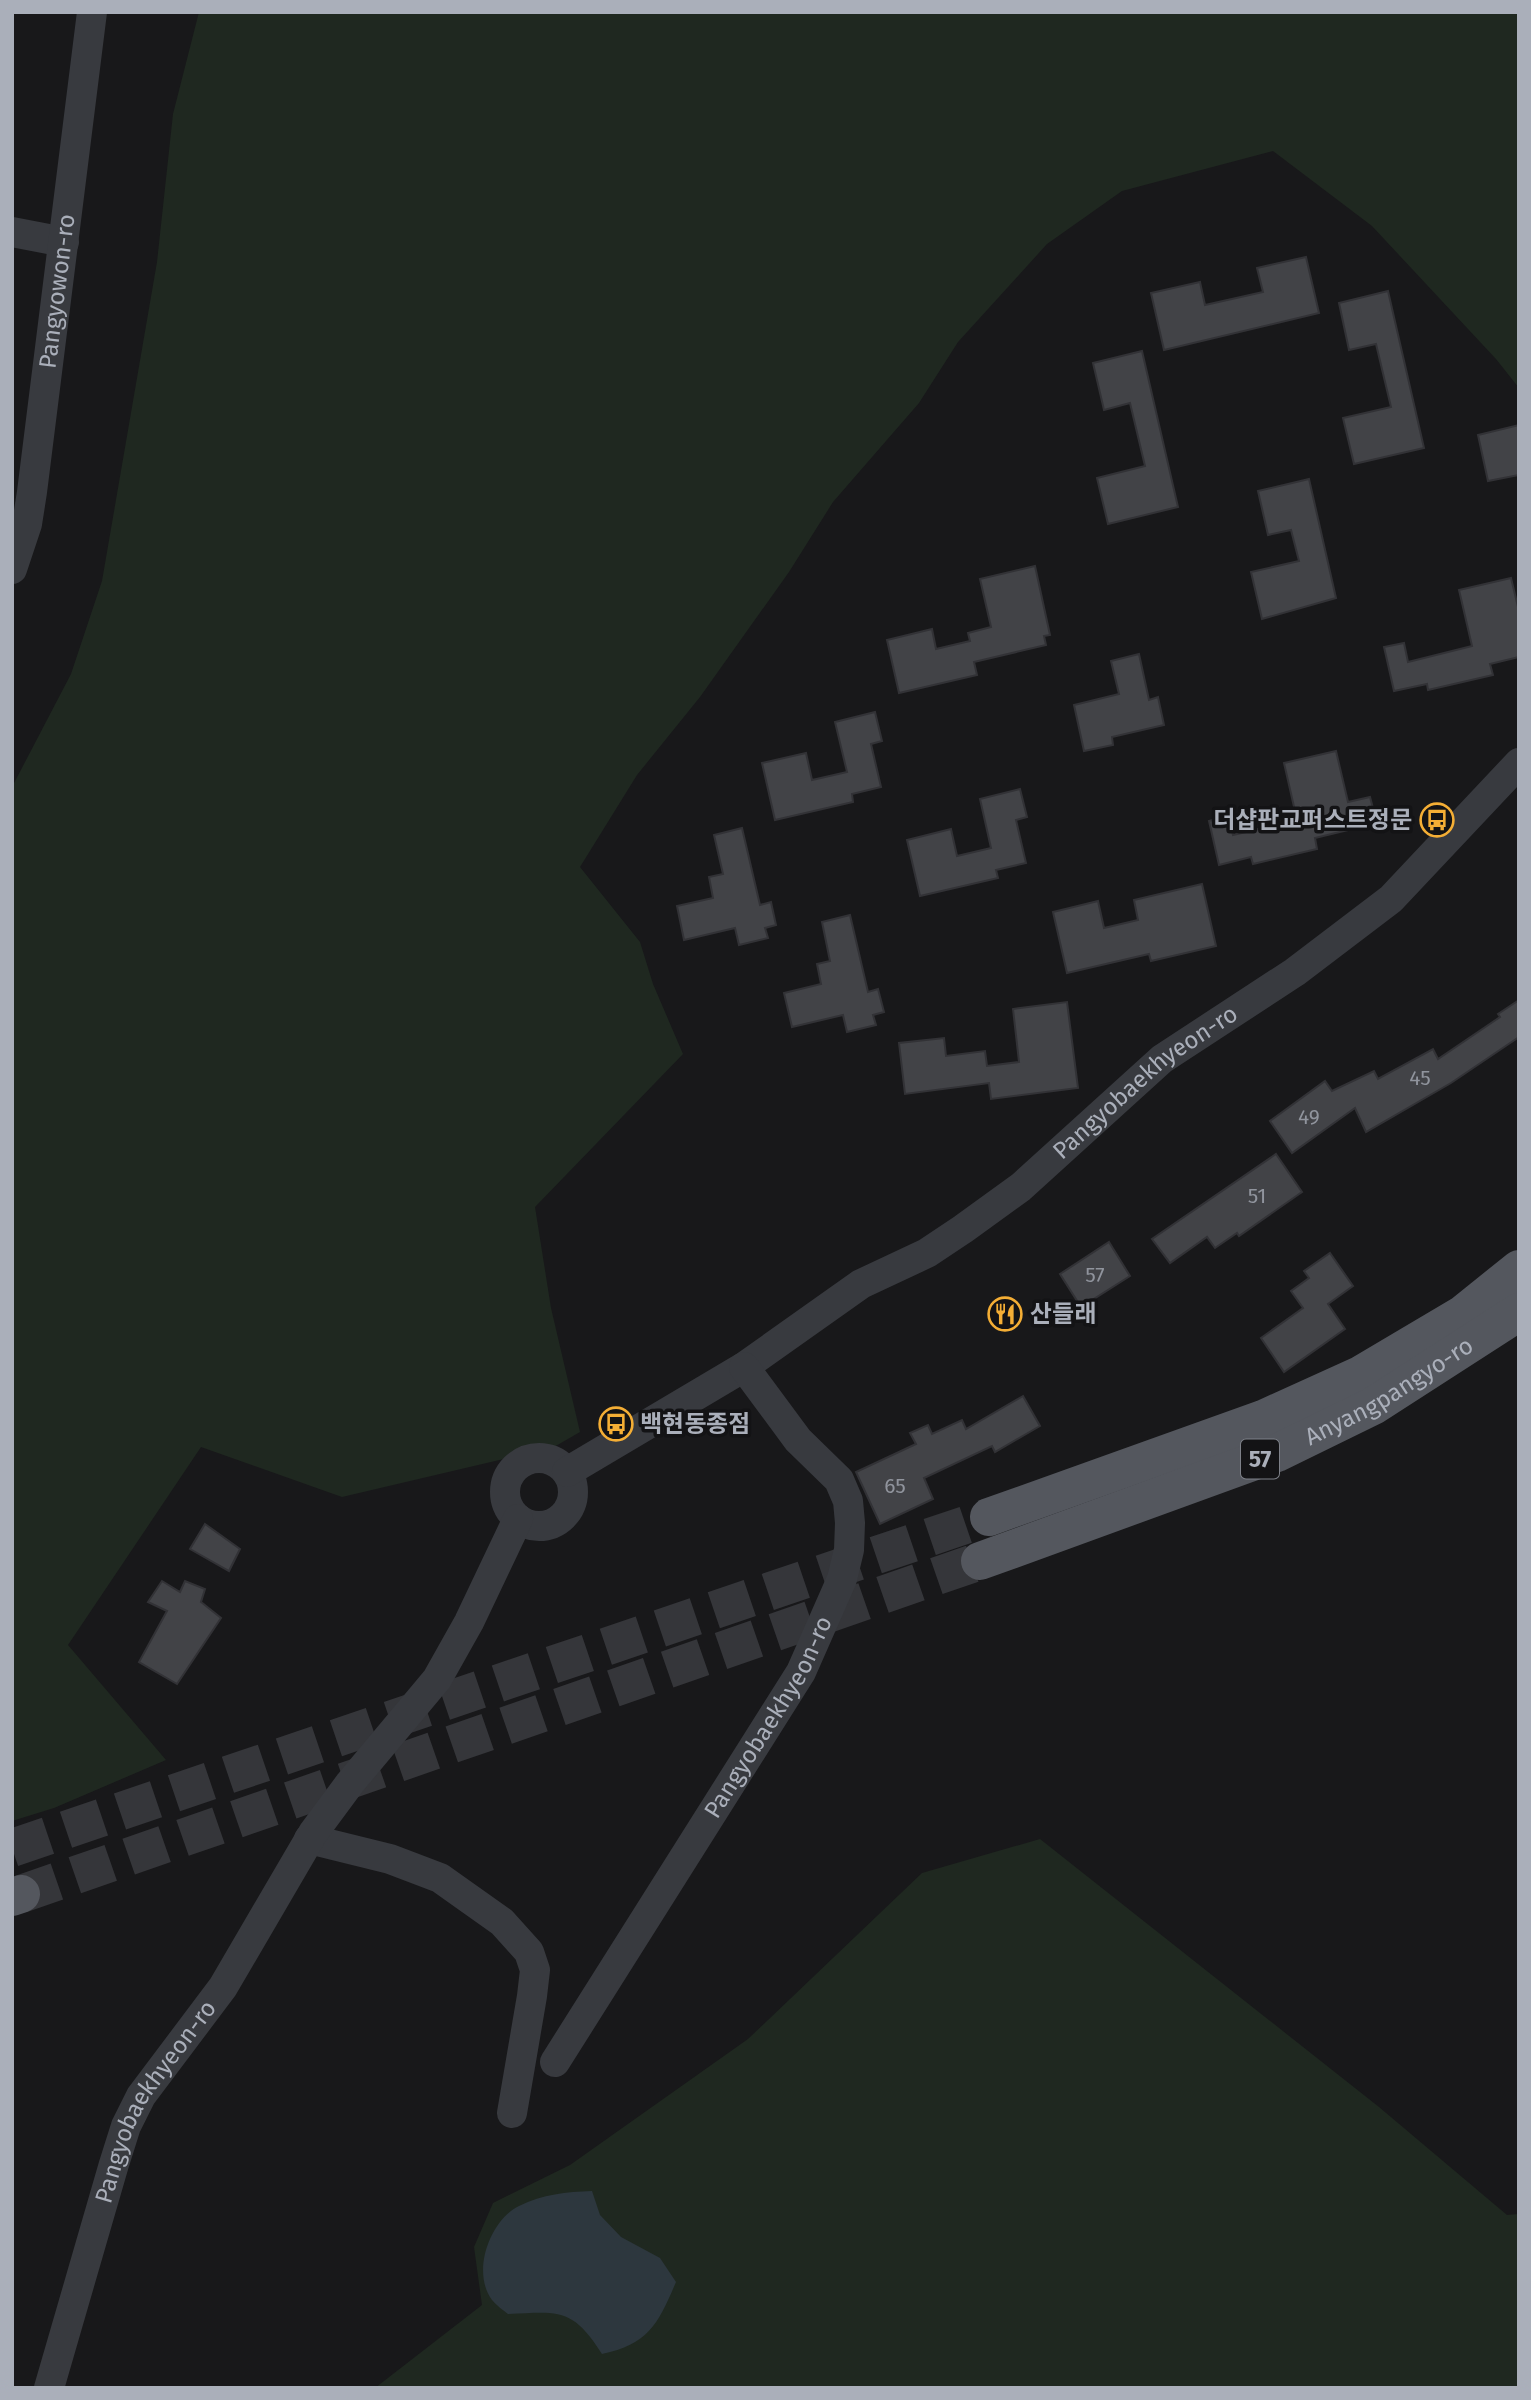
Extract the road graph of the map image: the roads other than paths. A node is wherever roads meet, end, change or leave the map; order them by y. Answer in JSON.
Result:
{"nodes":[{"id":1,"x":92,"y":12,"type":"edge"},
{"id":2,"x":12,"y":233,"type":"edge"},
{"id":3,"x":64,"y":242,"type":"junction"},
{"id":4,"x":12,"y":569,"type":"edge"},
{"id":5,"x":1519,"y":763,"type":"edge"},
{"id":6,"x":1519,"y":1269,"type":"edge"},
{"id":7,"x":1519,"y":1312,"type":"edge"},
{"id":8,"x":744,"y":1367,"type":"junction"},
{"id":9,"x":567,"y":1472,"type":"junction"},
{"id":10,"x":989,"y":1517,"type":"tunnel mouth"},
{"id":11,"x":518,"y":1519,"type":"junction"},
{"id":12,"x":980,"y":1561,"type":"tunnel mouth"},
{"id":13,"x":309,"y":1839,"type":"junction"},
{"id":14,"x":555,"y":2062,"type":"dead end"},
{"id":15,"x":512,"y":2113,"type":"dead end"},
{"id":16,"x":49,"y":2388,"type":"edge"}],
"edges":[{"from":1,"to":3,"type":"street","name":"Pangyowon-ro"},
{"from":2,"to":3,"type":"street"},
{"from":3,"to":4,"type":"street","name":"Pangyowon-ro"},
{"from":5,"to":8,"type":"street","name":"Pangyobaekhyeon-ro"},
{"from":6,"to":10,"type":"main road","name":"Anyangpangyo-ro","number":"57"},
{"from":7,"to":12,"type":"main road","name":"Anyangpangyo-ro","number":"57"},
{"from":8,"to":9,"type":"street","name":"Pangyobaekhyeon-ro"},
{"from":8,"to":14,"type":"street","name":"Pangyobaekhyeon-ro"},
{"from":9,"to":11,"type":"street"},
{"from":9,"to":11,"type":"street"},
{"from":11,"to":13,"type":"street","name":"Pangyobaekhyeon-ro"},
{"from":13,"to":15,"type":"street"},
{"from":13,"to":16,"type":"street","name":"Pangyobaekhyeon-ro"}]}
